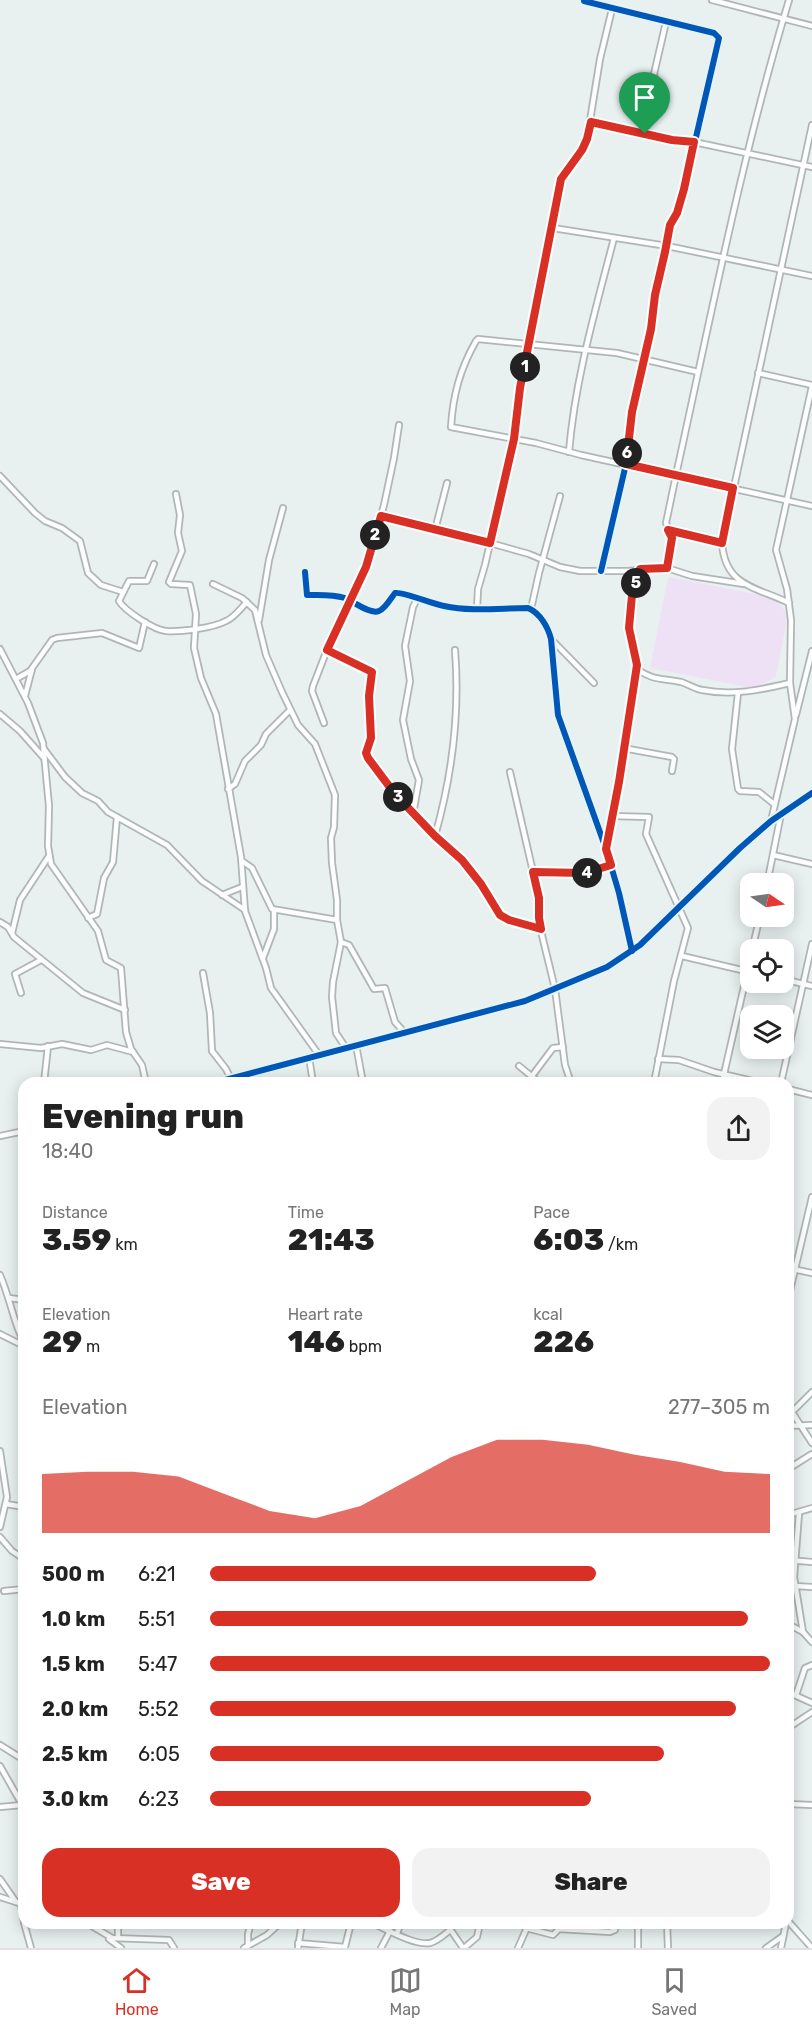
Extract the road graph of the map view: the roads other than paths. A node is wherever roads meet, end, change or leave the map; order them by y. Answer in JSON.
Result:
{"nodes":[{"id":1,"x":712,"y":0,"type":"edge"},
{"id":2,"x":789,"y":0,"type":"edge"},
{"id":3,"x":584,"y":1,"type":"edge"},
{"id":4,"x":730,"y":2,"type":"edge"},
{"id":5,"x":612,"y":9,"type":"junction"},
{"id":6,"x":783,"y":20,"type":"junction"},
{"id":7,"x":666,"y":22,"type":"junction"},
{"id":8,"x":812,"y":26,"type":"edge"},
{"id":9,"x":591,"y":122,"type":"junction"},
{"id":10,"x":812,"y":125,"type":"edge"},
{"id":11,"x":645,"y":134,"type":"junction"},
{"id":12,"x":694,"y":142,"type":"junction"},
{"id":13,"x":748,"y":153,"type":"junction"},
{"id":14,"x":804,"y":165,"type":"junction"},
{"id":15,"x":812,"y":167,"type":"edge"},
{"id":16,"x":553,"y":228,"type":"junction"},
{"id":17,"x":614,"y":238,"type":"junction"},
{"id":18,"x":667,"y":246,"type":"junction"},
{"id":19,"x":725,"y":257,"type":"junction"},
{"id":20,"x":781,"y":269,"type":"junction"},
{"id":21,"x":812,"y":276,"type":"edge"},
{"id":22,"x":530,"y":344,"type":"junction"},
{"id":23,"x":586,"y":349,"type":"junction"},
{"id":24,"x":643,"y":360,"type":"junction"},
{"id":25,"x":698,"y":372,"type":"junction"},
{"id":26,"x":758,"y":373,"type":"junction"},
{"id":27,"x":812,"y":386,"type":"edge"},
{"id":28,"x":399,"y":425,"type":"dead end"},
{"id":29,"x":514,"y":439,"type":"junction"},
{"id":30,"x":569,"y":452,"type":"junction"},
{"id":31,"x":626,"y":464,"type":"junction"},
{"id":32,"x":676,"y":475,"type":"junction"},
{"id":33,"x":0,"y":476,"type":"edge"},
{"id":34,"x":447,"y":483,"type":"dead end"},
{"id":35,"x":733,"y":488,"type":"junction"},
{"id":36,"x":176,"y":494,"type":"dead end"},
{"id":37,"x":560,"y":496,"type":"dead end"},
{"id":38,"x":787,"y":500,"type":"junction"},
{"id":39,"x":812,"y":506,"type":"edge"},
{"id":40,"x":282,"y":508,"type":"dead end"},
{"id":41,"x":381,"y":516,"type":"junction"},
{"id":42,"x":435,"y":530,"type":"junction"},
{"id":43,"x":668,"y":530,"type":"junction"},
{"id":44,"x":490,"y":543,"type":"junction"},
{"id":45,"x":722,"y":543,"type":"junction"},
{"id":46,"x":542,"y":559,"type":"junction"},
{"id":47,"x":154,"y":564,"type":"dead end"},
{"id":48,"x":667,"y":568,"type":"junction"},
{"id":49,"x":640,"y":569,"type":"junction"},
{"id":50,"x":601,"y":571,"type":"junction"},
{"id":51,"x":305,"y":572,"type":"dead end"},
{"id":52,"x":213,"y":584,"type":"dead end"},
{"id":53,"x":744,"y":584,"type":"junction"},
{"id":54,"x":123,"y":592,"type":"junction"},
{"id":55,"x":417,"y":599,"type":"junction"},
{"id":56,"x":350,"y":601,"type":"junction"},
{"id":57,"x":247,"y":602,"type":"junction"},
{"id":58,"x":789,"y":603,"type":"junction"},
{"id":59,"x":477,"y":609,"type":"junction"},
{"id":60,"x":531,"y":609,"type":"junction"},
{"id":61,"x":259,"y":621,"type":"junction"},
{"id":62,"x":145,"y":622,"type":"junction"},
{"id":63,"x":196,"y":629,"type":"junction"},
{"id":64,"x":551,"y":639,"type":"junction"},
{"id":65,"x":0,"y":649,"type":"edge"},
{"id":66,"x":327,"y":650,"type":"junction"},
{"id":67,"x":455,"y":650,"type":"dead end"},
{"id":68,"x":812,"y":651,"type":"edge"},
{"id":69,"x":33,"y":667,"type":"junction"},
{"id":70,"x":637,"y":669,"type":"junction"},
{"id":71,"x":647,"y":677,"type":"junction"},
{"id":72,"x":16,"y":679,"type":"junction"},
{"id":73,"x":634,"y":680,"type":"junction"},
{"id":74,"x":594,"y":683,"type":"dead end"},
{"id":75,"x":790,"y":683,"type":"junction"},
{"id":76,"x":738,"y":693,"type":"junction"},
{"id":77,"x":25,"y":697,"type":"junction"},
{"id":78,"x":290,"y":710,"type":"junction"},
{"id":79,"x":0,"y":714,"type":"edge"},
{"id":80,"x":795,"y":719,"type":"junction"},
{"id":81,"x":324,"y":723,"type":"dead end"},
{"id":82,"x":44,"y":748,"type":"junction"},
{"id":83,"x":623,"y":748,"type":"junction"},
{"id":84,"x":45,"y":759,"type":"junction"},
{"id":85,"x":672,"y":771,"type":"dead end"},
{"id":86,"x":510,"y":772,"type":"dead end"},
{"id":87,"x":228,"y":789,"type":"junction"},
{"id":88,"x":812,"y":793,"type":"edge"},
{"id":89,"x":774,"y":804,"type":"junction"},
{"id":90,"x":413,"y":814,"type":"junction"},
{"id":91,"x":781,"y":814,"type":"junction"},
{"id":92,"x":612,"y":816,"type":"junction"},
{"id":93,"x":117,"y":817,"type":"junction"},
{"id":94,"x":771,"y":821,"type":"junction"},
{"id":95,"x":435,"y":836,"type":"junction"},
{"id":96,"x":606,"y":849,"type":"junction"},
{"id":97,"x":49,"y":855,"type":"junction"},
{"id":98,"x":773,"y":855,"type":"junction"},
{"id":99,"x":242,"y":861,"type":"junction"},
{"id":100,"x":812,"y":864,"type":"edge"},
{"id":101,"x":611,"y":865,"type":"junction"},
{"id":102,"x":533,"y":872,"type":"junction"},
{"id":103,"x":769,"y":873,"type":"edge"},
{"id":104,"x":242,"y":887,"type":"junction"},
{"id":105,"x":222,"y":895,"type":"junction"},
{"id":106,"x":679,"y":908,"type":"junction"},
{"id":107,"x":274,"y":910,"type":"junction"},
{"id":108,"x":245,"y":911,"type":"junction"},
{"id":109,"x":88,"y":918,"type":"junction"},
{"id":110,"x":337,"y":920,"type":"junction"},
{"id":111,"x":0,"y":922,"type":"edge"},
{"id":112,"x":541,"y":929,"type":"junction"},
{"id":113,"x":12,"y":934,"type":"junction"},
{"id":114,"x":341,"y":942,"type":"junction"},
{"id":115,"x":812,"y":944,"type":"edge"},
{"id":116,"x":632,"y":951,"type":"junction"},
{"id":117,"x":682,"y":956,"type":"junction"},
{"id":118,"x":263,"y":958,"type":"junction"},
{"id":119,"x":41,"y":960,"type":"junction"},
{"id":120,"x":740,"y":970,"type":"edge"},
{"id":121,"x":203,"y":973,"type":"dead end"},
{"id":122,"x":794,"y":982,"type":"edge"},
{"id":123,"x":803,"y":984,"type":"junction"},
{"id":124,"x":812,"y":986,"type":"edge"},
{"id":125,"x":555,"y":989,"type":"junction"},
{"id":126,"x":21,"y":993,"type":"dead end"},
{"id":127,"x":744,"y":993,"type":"edge"},
{"id":128,"x":125,"y":1010,"type":"junction"},
{"id":129,"x":404,"y":1032,"type":"junction"},
{"id":130,"x":0,"y":1044,"type":"edge"},
{"id":131,"x":356,"y":1045,"type":"junction"},
{"id":132,"x":48,"y":1046,"type":"junction"},
{"id":133,"x":563,"y":1047,"type":"junction"},
{"id":134,"x":346,"y":1048,"type":"junction"},
{"id":135,"x":133,"y":1052,"type":"junction"},
{"id":136,"x":319,"y":1055,"type":"junction"},
{"id":137,"x":309,"y":1057,"type":"junction"},
{"id":138,"x":658,"y":1059,"type":"junction"},
{"id":139,"x":519,"y":1066,"type":"dead end"},
{"id":140,"x":724,"y":1075,"type":"junction"},
{"id":141,"x":532,"y":1076,"type":"joint"},
{"id":142,"x":45,"y":1077,"type":"edge"},
{"id":143,"x":145,"y":1077,"type":"edge"},
{"id":144,"x":230,"y":1077,"type":"edge"},
{"id":145,"x":235,"y":1077,"type":"edge"},
{"id":146,"x":312,"y":1077,"type":"edge"},
{"id":147,"x":362,"y":1077,"type":"edge"},
{"id":148,"x":569,"y":1077,"type":"edge"},
{"id":149,"x":654,"y":1077,"type":"edge"},
{"id":150,"x":733,"y":1077,"type":"edge"},
{"id":151,"x":782,"y":1077,"type":"edge"},
{"id":152,"x":794,"y":1090,"type":"edge"},
{"id":153,"x":812,"y":1095,"type":"edge"},
{"id":154,"x":18,"y":1132,"type":"edge"},
{"id":155,"x":0,"y":1136,"type":"edge"},
{"id":156,"x":812,"y":1197,"type":"edge"},
{"id":157,"x":795,"y":1269,"type":"junction"},
{"id":158,"x":794,"y":1273,"type":"edge"},
{"id":159,"x":812,"y":1273,"type":"edge"},
{"id":160,"x":0,"y":1275,"type":"edge"},
{"id":161,"x":9,"y":1298,"type":"junction"},
{"id":162,"x":18,"y":1299,"type":"edge"},
{"id":163,"x":18,"y":1331,"type":"edge"},
{"id":164,"x":0,"y":1334,"type":"edge"},
{"id":165,"x":18,"y":1342,"type":"edge"},
{"id":166,"x":812,"y":1392,"type":"edge"},
{"id":167,"x":794,"y":1410,"type":"edge"},
{"id":168,"x":794,"y":1418,"type":"edge"},
{"id":169,"x":794,"y":1425,"type":"edge"},
{"id":170,"x":799,"y":1425,"type":"junction"},
{"id":171,"x":812,"y":1425,"type":"edge"},
{"id":172,"x":812,"y":1443,"type":"edge"},
{"id":173,"x":0,"y":1450,"type":"edge"},
{"id":174,"x":812,"y":1454,"type":"edge"},
{"id":175,"x":794,"y":1465,"type":"edge"},
{"id":176,"x":6,"y":1504,"type":"junction"},
{"id":177,"x":18,"y":1506,"type":"edge"},
{"id":178,"x":812,"y":1508,"type":"edge"},
{"id":179,"x":799,"y":1513,"type":"junction"},
{"id":180,"x":794,"y":1514,"type":"edge"},
{"id":181,"x":0,"y":1527,"type":"edge"},
{"id":182,"x":0,"y":1537,"type":"edge"},
{"id":183,"x":18,"y":1555,"type":"edge"},
{"id":184,"x":794,"y":1562,"type":"junction"},
{"id":185,"x":812,"y":1562,"type":"edge"},
{"id":186,"x":795,"y":1586,"type":"junction"},
{"id":187,"x":812,"y":1587,"type":"edge"},
{"id":188,"x":18,"y":1590,"type":"edge"},
{"id":189,"x":4,"y":1591,"type":"dead end"},
{"id":190,"x":794,"y":1627,"type":"edge"},
{"id":191,"x":803,"y":1632,"type":"junction"},
{"id":192,"x":812,"y":1642,"type":"edge"},
{"id":193,"x":812,"y":1665,"type":"edge"},
{"id":194,"x":796,"y":1695,"type":"joint"},
{"id":195,"x":812,"y":1703,"type":"edge"},
{"id":196,"x":812,"y":1712,"type":"edge"},
{"id":197,"x":794,"y":1724,"type":"edge"},
{"id":198,"x":0,"y":1745,"type":"edge"},
{"id":199,"x":18,"y":1756,"type":"edge"},
{"id":200,"x":0,"y":1766,"type":"edge"},
{"id":201,"x":18,"y":1798,"type":"edge"},
{"id":202,"x":794,"y":1804,"type":"edge"},
{"id":203,"x":812,"y":1805,"type":"edge"},
{"id":204,"x":0,"y":1807,"type":"edge"},
{"id":205,"x":18,"y":1807,"type":"edge"},
{"id":206,"x":0,"y":1880,"type":"edge"},
{"id":207,"x":0,"y":1897,"type":"edge"},
{"id":208,"x":18,"y":1902,"type":"edge"},
{"id":209,"x":18,"y":1903,"type":"edge"},
{"id":210,"x":26,"y":1929,"type":"edge"},
{"id":211,"x":94,"y":1929,"type":"edge"},
{"id":212,"x":118,"y":1929,"type":"edge"},
{"id":213,"x":249,"y":1929,"type":"edge"},
{"id":214,"x":274,"y":1929,"type":"edge"},
{"id":215,"x":301,"y":1929,"type":"edge"},
{"id":216,"x":350,"y":1929,"type":"edge"},
{"id":217,"x":386,"y":1929,"type":"edge"},
{"id":218,"x":399,"y":1929,"type":"edge"},
{"id":219,"x":479,"y":1929,"type":"edge"},
{"id":220,"x":527,"y":1929,"type":"edge"},
{"id":221,"x":536,"y":1929,"type":"edge"},
{"id":222,"x":559,"y":1929,"type":"edge"},
{"id":223,"x":559,"y":1929,"type":"edge"},
{"id":224,"x":615,"y":1929,"type":"edge"},
{"id":225,"x":638,"y":1929,"type":"edge"},
{"id":226,"x":667,"y":1929,"type":"edge"},
{"id":227,"x":785,"y":1929,"type":"edge"},
{"id":228,"x":794,"y":1929,"type":"edge"},
{"id":229,"x":450,"y":1930,"type":"joint"},
{"id":230,"x":390,"y":1931,"type":"junction"},
{"id":231,"x":397,"y":1934,"type":"junction"},
{"id":232,"x":783,"y":1936,"type":"junction"},
{"id":233,"x":107,"y":1937,"type":"junction"},
{"id":234,"x":118,"y":1938,"type":"junction"},
{"id":235,"x":298,"y":1946,"type":"edge"},
{"id":236,"x":247,"y":1947,"type":"edge"},
{"id":237,"x":31,"y":1948,"type":"edge"},
{"id":238,"x":120,"y":1948,"type":"edge"},
{"id":239,"x":174,"y":1948,"type":"edge"},
{"id":240,"x":381,"y":1948,"type":"edge"},
{"id":241,"x":463,"y":1948,"type":"edge"},
{"id":242,"x":518,"y":1948,"type":"edge"},
{"id":243,"x":638,"y":1948,"type":"edge"},
{"id":244,"x":668,"y":1948,"type":"edge"},
{"id":245,"x":766,"y":1948,"type":"edge"},
{"id":246,"x":781,"y":1948,"type":"edge"},
{"id":247,"x":812,"y":1948,"type":"edge"}],
"edges":[{"from":1,"to":4,"type":"street"},
{"from":2,"to":6,"type":"street"},
{"from":3,"to":5,"type":"street"},
{"from":4,"to":6,"type":"street"},
{"from":5,"to":7,"type":"street"},
{"from":5,"to":9,"type":"street"},
{"from":6,"to":8,"type":"street"},
{"from":6,"to":13,"type":"street"},
{"from":7,"to":11,"type":"street"},
{"from":7,"to":12,"type":"street"},
{"from":9,"to":11,"type":"street"},
{"from":9,"to":16,"type":"street"},
{"from":10,"to":14,"type":"street"},
{"from":11,"to":12,"type":"street"},
{"from":12,"to":13,"type":"street"},
{"from":12,"to":18,"type":"street"},
{"from":13,"to":14,"type":"street"},
{"from":13,"to":19,"type":"street"},
{"from":14,"to":15,"type":"street"},
{"from":14,"to":20,"type":"street"},
{"from":16,"to":17,"type":"street"},
{"from":16,"to":22,"type":"street"},
{"from":17,"to":18,"type":"street"},
{"from":17,"to":23,"type":"street"},
{"from":18,"to":19,"type":"street"},
{"from":18,"to":24,"type":"street"},
{"from":19,"to":20,"type":"street"},
{"from":19,"to":25,"type":"street"},
{"from":20,"to":21,"type":"street"},
{"from":20,"to":26,"type":"street"},
{"from":22,"to":23,"type":"street"},
{"from":22,"to":29,"type":"street"},
{"from":22,"to":29,"type":"street"},
{"from":23,"to":24,"type":"street"},
{"from":23,"to":30,"type":"street"},
{"from":24,"to":25,"type":"street"},
{"from":24,"to":31,"type":"street"},
{"from":25,"to":32,"type":"street"},
{"from":26,"to":27,"type":"street"},
{"from":26,"to":35,"type":"street"},
{"from":27,"to":38,"type":"street"},
{"from":28,"to":41,"type":"street"},
{"from":29,"to":30,"type":"street"},
{"from":29,"to":44,"type":"street"},
{"from":30,"to":31,"type":"street"},
{"from":31,"to":32,"type":"street"},
{"from":31,"to":50,"type":"street"},
{"from":32,"to":35,"type":"street"},
{"from":32,"to":43,"type":"street"},
{"from":33,"to":54,"type":"street"},
{"from":34,"to":42,"type":"street"},
{"from":35,"to":38,"type":"street"},
{"from":35,"to":45,"type":"street"},
{"from":36,"to":63,"type":"street"},
{"from":37,"to":46,"type":"street"},
{"from":38,"to":39,"type":"street"},
{"from":38,"to":58,"type":"street"},
{"from":40,"to":61,"type":"street"},
{"from":41,"to":42,"type":"street"},
{"from":41,"to":56,"type":"street"},
{"from":42,"to":44,"type":"street"},
{"from":43,"to":45,"type":"street"},
{"from":43,"to":48,"type":"street"},
{"from":44,"to":46,"type":"street"},
{"from":44,"to":59,"type":"street"},
{"from":45,"to":53,"type":"street"},
{"from":46,"to":50,"type":"street"},
{"from":46,"to":60,"type":"street"},
{"from":47,"to":54,"type":"street"},
{"from":48,"to":49,"type":"street"},
{"from":48,"to":53,"type":"street"},
{"from":49,"to":50,"type":"street"},
{"from":49,"to":70,"type":"street"},
{"from":51,"to":56,"type":"street"},
{"from":52,"to":57,"type":"street"},
{"from":53,"to":58,"type":"street"},
{"from":54,"to":62,"type":"street"},
{"from":55,"to":56,"type":"street"},
{"from":55,"to":59,"type":"street"},
{"from":55,"to":90,"type":"street"},
{"from":56,"to":66,"type":"street"},
{"from":57,"to":61,"type":"street"},
{"from":57,"to":63,"type":"street"},
{"from":58,"to":75,"type":"street"},
{"from":59,"to":60,"type":"street"},
{"from":60,"to":64,"type":"street"},
{"from":61,"to":78,"type":"street"},
{"from":62,"to":63,"type":"street"},
{"from":62,"to":69,"type":"street"},
{"from":63,"to":87,"type":"street"},
{"from":64,"to":74,"type":"street"},
{"from":64,"to":96,"type":"street"},
{"from":65,"to":72,"type":"street"},
{"from":66,"to":81,"type":"street"},
{"from":66,"to":90,"type":"street"},
{"from":67,"to":95,"type":"street"},
{"from":68,"to":80,"type":"street"},
{"from":69,"to":72,"type":"street"},
{"from":69,"to":77,"type":"street"},
{"from":70,"to":71,"type":"street"},
{"from":70,"to":73,"type":"street"},
{"from":71,"to":73,"type":"street"},
{"from":71,"to":76,"type":"street"},
{"from":72,"to":77,"type":"street"},
{"from":73,"to":83,"type":"street"},
{"from":75,"to":76,"type":"street"},
{"from":75,"to":80,"type":"street"},
{"from":76,"to":89,"type":"street"},
{"from":77,"to":82,"type":"street"},
{"from":78,"to":87,"type":"street"},
{"from":78,"to":110,"type":"street"},
{"from":79,"to":84,"type":"street"},
{"from":80,"to":89,"type":"street"},
{"from":82,"to":84,"type":"street"},
{"from":82,"to":93,"type":"street"},
{"from":83,"to":85,"type":"street"},
{"from":83,"to":92,"type":"street"},
{"from":84,"to":97,"type":"street"},
{"from":86,"to":102,"type":"street"},
{"from":87,"to":99,"type":"street"},
{"from":88,"to":91,"type":"street"},
{"from":89,"to":94,"type":"street"},
{"from":90,"to":95,"type":"street"},
{"from":91,"to":94,"type":"street"},
{"from":91,"to":98,"type":"street"},
{"from":92,"to":96,"type":"street"},
{"from":92,"to":106,"type":"street"},
{"from":93,"to":105,"type":"street"},
{"from":93,"to":109,"type":"street"},
{"from":94,"to":106,"type":"street"},
{"from":95,"to":112,"type":"street"},
{"from":96,"to":101,"type":"street"},
{"from":97,"to":109,"type":"street"},
{"from":97,"to":113,"type":"street"},
{"from":98,"to":100,"type":"street"},
{"from":98,"to":103,"type":"street"},
{"from":99,"to":104,"type":"street"},
{"from":99,"to":107,"type":"street"},
{"from":101,"to":102,"type":"street"},
{"from":101,"to":116,"type":"street"},
{"from":102,"to":112,"type":"street"},
{"from":104,"to":105,"type":"street"},
{"from":104,"to":108,"type":"street"},
{"from":105,"to":108,"type":"street"},
{"from":106,"to":116,"type":"street"},
{"from":106,"to":117,"type":"street"},
{"from":107,"to":110,"type":"street"},
{"from":107,"to":118,"type":"street"},
{"from":108,"to":118,"type":"street"},
{"from":109,"to":128,"type":"street"},
{"from":110,"to":114,"type":"street"},
{"from":111,"to":113,"type":"street"},
{"from":112,"to":125,"type":"street"},
{"from":113,"to":119,"type":"street"},
{"from":114,"to":129,"type":"street"},
{"from":114,"to":134,"type":"street"},
{"from":115,"to":123,"type":"street"},
{"from":116,"to":125,"type":"street"},
{"from":117,"to":120,"type":"street"},
{"from":117,"to":138,"type":"street"},
{"from":118,"to":136,"type":"street"},
{"from":119,"to":126,"type":"street"},
{"from":119,"to":128,"type":"street"},
{"from":121,"to":144,"type":"street"},
{"from":122,"to":123,"type":"street"},
{"from":123,"to":124,"type":"street"},
{"from":123,"to":151,"type":"street"},
{"from":125,"to":129,"type":"street"},
{"from":125,"to":133,"type":"street"},
{"from":127,"to":140,"type":"street"},
{"from":128,"to":135,"type":"street"},
{"from":129,"to":131,"type":"street"},
{"from":130,"to":132,"type":"street"},
{"from":131,"to":134,"type":"street"},
{"from":131,"to":147,"type":"street"},
{"from":132,"to":135,"type":"street"},
{"from":132,"to":142,"type":"street"},
{"from":133,"to":141,"type":"street"},
{"from":133,"to":148,"type":"street"},
{"from":134,"to":136,"type":"street"},
{"from":135,"to":143,"type":"street"},
{"from":136,"to":137,"type":"street"},
{"from":137,"to":145,"type":"street"},
{"from":137,"to":146,"type":"street"},
{"from":138,"to":140,"type":"street"},
{"from":138,"to":149,"type":"street"},
{"from":139,"to":141,"type":"street"},
{"from":140,"to":150,"type":"street"},
{"from":152,"to":153,"type":"street"},
{"from":154,"to":155,"type":"street"},
{"from":156,"to":157,"type":"street"},
{"from":157,"to":158,"type":"street"},
{"from":157,"to":159,"type":"street"},
{"from":160,"to":161,"type":"street"},
{"from":161,"to":162,"type":"street"},
{"from":161,"to":163,"type":"street"},
{"from":164,"to":165,"type":"street"},
{"from":166,"to":167,"type":"street"},
{"from":168,"to":170,"type":"street"},
{"from":169,"to":170,"type":"street"},
{"from":170,"to":171,"type":"street"},
{"from":170,"to":172,"type":"street"},
{"from":173,"to":176,"type":"street"},
{"from":174,"to":175,"type":"street"},
{"from":176,"to":177,"type":"street"},
{"from":176,"to":181,"type":"street"},
{"from":178,"to":179,"type":"street"},
{"from":179,"to":180,"type":"street"},
{"from":179,"to":184,"type":"street"},
{"from":182,"to":183,"type":"street"},
{"from":184,"to":185,"type":"street"},
{"from":184,"to":186,"type":"street"},
{"from":186,"to":187,"type":"street"},
{"from":186,"to":191,"type":"street"},
{"from":188,"to":189,"type":"street"},
{"from":190,"to":191,"type":"street"},
{"from":191,"to":192,"type":"street"},
{"from":193,"to":194,"type":"street"},
{"from":194,"to":195,"type":"street"},
{"from":196,"to":197,"type":"street"},
{"from":198,"to":199,"type":"street"},
{"from":200,"to":201,"type":"street"},
{"from":202,"to":203,"type":"street"},
{"from":204,"to":205,"type":"street"},
{"from":206,"to":208,"type":"street"},
{"from":207,"to":209,"type":"street"},
{"from":210,"to":237,"type":"street"},
{"from":211,"to":233,"type":"street"},
{"from":212,"to":234,"type":"street"},
{"from":213,"to":236,"type":"street"},
{"from":214,"to":236,"type":"street"},
{"from":215,"to":235,"type":"street"},
{"from":216,"to":235,"type":"street"},
{"from":217,"to":230,"type":"street"},
{"from":218,"to":231,"type":"street"},
{"from":219,"to":241,"type":"street"},
{"from":220,"to":242,"type":"street"},
{"from":221,"to":223,"type":"street"},
{"from":222,"to":224,"type":"street"},
{"from":225,"to":243,"type":"street"},
{"from":226,"to":244,"type":"street"},
{"from":227,"to":232,"type":"street"},
{"from":228,"to":247,"type":"street"},
{"from":229,"to":231,"type":"street"},
{"from":229,"to":241,"type":"street"},
{"from":230,"to":231,"type":"street"},
{"from":230,"to":240,"type":"street"},
{"from":232,"to":245,"type":"street"},
{"from":232,"to":246,"type":"street"},
{"from":233,"to":234,"type":"street"},
{"from":233,"to":238,"type":"street"},
{"from":234,"to":239,"type":"street"}]}
